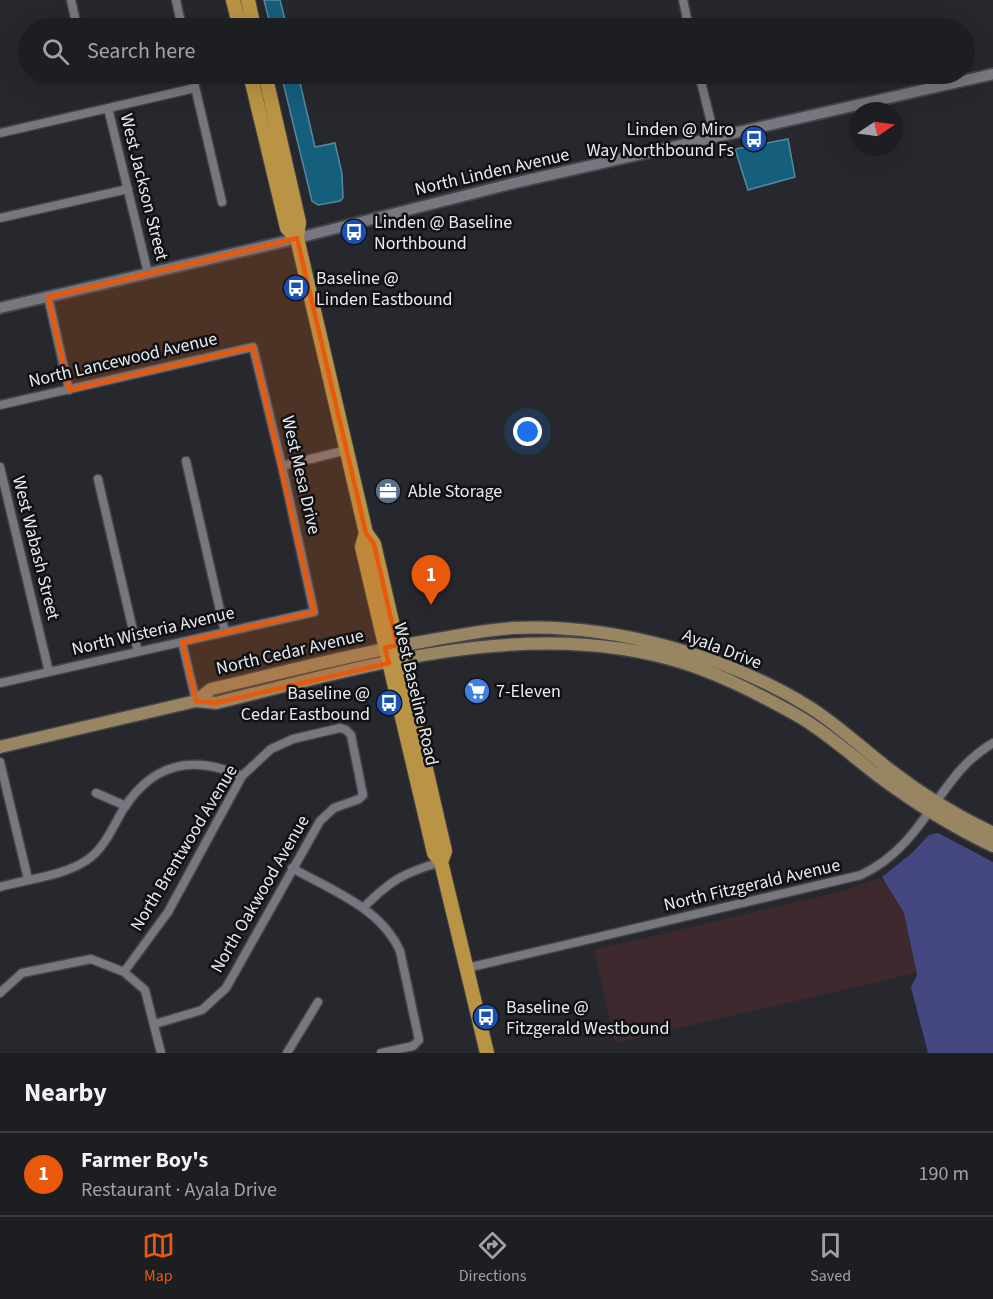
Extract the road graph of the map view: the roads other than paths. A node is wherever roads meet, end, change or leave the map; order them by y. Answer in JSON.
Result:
{"nodes":[{"id":1,"x":71,"y":0,"type":"edge"},
{"id":2,"x":176,"y":0,"type":"edge"},
{"id":3,"x":233,"y":0,"type":"edge"},
{"id":4,"x":248,"y":0,"type":"edge"},
{"id":5,"x":682,"y":0,"type":"edge"},
{"id":6,"x":75,"y":18,"type":"edge"},
{"id":7,"x":180,"y":18,"type":"edge"},
{"id":8,"x":238,"y":18,"type":"edge"},
{"id":9,"x":252,"y":18,"type":"edge"},
{"id":10,"x":686,"y":18,"type":"edge"},
{"id":11,"x":993,"y":74,"type":"edge"},
{"id":12,"x":975,"y":78,"type":"edge"},
{"id":13,"x":194,"y":84,"type":"edge"},
{"id":14,"x":252,"y":84,"type":"edge"},
{"id":15,"x":267,"y":84,"type":"edge"},
{"id":16,"x":702,"y":84,"type":"edge"},
{"id":17,"x":950,"y":84,"type":"edge"},
{"id":18,"x":195,"y":88,"type":"junction"},
{"id":19,"x":108,"y":108,"type":"junction"},
{"id":20,"x":0,"y":133,"type":"edge"},
{"id":21,"x":715,"y":138,"type":"junction"},
{"id":22,"x":128,"y":189,"type":"junction"},
{"id":23,"x":222,"y":202,"type":"dead end"},
{"id":24,"x":0,"y":218,"type":"edge"},
{"id":25,"x":297,"y":238,"type":"junction"},
{"id":26,"x":148,"y":273,"type":"junction"},
{"id":27,"x":48,"y":297,"type":"junction"},
{"id":28,"x":0,"y":308,"type":"edge"},
{"id":29,"x":253,"y":347,"type":"joint"},
{"id":30,"x":69,"y":390,"type":"junction"},
{"id":31,"x":0,"y":405,"type":"edge"},
{"id":32,"x":347,"y":450,"type":"junction"},
{"id":33,"x":186,"y":461,"type":"dead end"},
{"id":34,"x":282,"y":466,"type":"junction"},
{"id":35,"x":0,"y":467,"type":"edge"},
{"id":36,"x":98,"y":479,"type":"dead end"},
{"id":37,"x":314,"y":612,"type":"joint"},
{"id":38,"x":225,"y":632,"type":"junction"},
{"id":39,"x":182,"y":642,"type":"junction"},
{"id":40,"x":391,"y":647,"type":"junction"},
{"id":41,"x":138,"y":652,"type":"junction"},
{"id":42,"x":395,"y":662,"type":"junction"},
{"id":43,"x":49,"y":672,"type":"junction"},
{"id":44,"x":0,"y":683,"type":"edge"},
{"id":45,"x":196,"y":701,"type":"junction"},
{"id":46,"x":993,"y":744,"type":"edge"},
{"id":47,"x":0,"y":747,"type":"edge"},
{"id":48,"x":0,"y":762,"type":"edge"},
{"id":49,"x":242,"y":776,"type":"junction"},
{"id":50,"x":96,"y":793,"type":"dead end"},
{"id":51,"x":363,"y":795,"type":"joint"},
{"id":52,"x":126,"y":806,"type":"junction"},
{"id":53,"x":934,"y":807,"type":"junction"},
{"id":54,"x":993,"y":833,"type":"edge"},
{"id":55,"x":993,"y":846,"type":"edge"},
{"id":56,"x":441,"y":862,"type":"junction"},
{"id":57,"x":292,"y":868,"type":"junction"},
{"id":58,"x":28,"y":879,"type":"junction"},
{"id":59,"x":0,"y":887,"type":"edge"},
{"id":60,"x":363,"y":908,"type":"junction"},
{"id":61,"x":467,"y":968,"type":"junction"},
{"id":62,"x":124,"y":972,"type":"junction"},
{"id":63,"x":0,"y":993,"type":"edge"},
{"id":64,"x":318,"y":1002,"type":"dead end"},
{"id":65,"x":155,"y":1024,"type":"junction"},
{"id":66,"x":290,"y":1052,"type":"edge"},
{"id":67,"x":161,"y":1053,"type":"edge"},
{"id":68,"x":381,"y":1053,"type":"edge"},
{"id":69,"x":487,"y":1053,"type":"edge"}],
"edges":[{"from":1,"to":6,"type":"street"},
{"from":2,"to":7,"type":"street"},
{"from":3,"to":8,"type":"main road"},
{"from":4,"to":9,"type":"main road"},
{"from":5,"to":10,"type":"street"},
{"from":11,"to":12,"type":"street","name":"North Linden Avenue"},
{"from":13,"to":18,"type":"street"},
{"from":14,"to":25,"type":"main road","name":"West Baseline Road"},
{"from":15,"to":25,"type":"main road","name":"West Baseline Road"},
{"from":16,"to":21,"type":"street"},
{"from":17,"to":21,"type":"street","name":"North Linden Avenue"},
{"from":18,"to":19,"type":"street"},
{"from":18,"to":23,"type":"street"},
{"from":19,"to":20,"type":"street"},
{"from":19,"to":22,"type":"street","name":"West Jackson Street"},
{"from":21,"to":25,"type":"street","name":"North Linden Avenue"},
{"from":22,"to":24,"type":"street"},
{"from":22,"to":26,"type":"street","name":"West Jackson Street"},
{"from":25,"to":26,"type":"street","name":"North Linden Avenue"},
{"from":25,"to":32,"type":"main road","name":"West Baseline Road"},
{"from":26,"to":27,"type":"street","name":"North Linden Avenue"},
{"from":27,"to":28,"type":"street","name":"North Linden Avenue"},
{"from":27,"to":30,"type":"street"},
{"from":29,"to":30,"type":"street","name":"North Lancewood Avenue"},
{"from":29,"to":34,"type":"street","name":"West Mesa Drive"},
{"from":30,"to":31,"type":"street","name":"North Lancewood Avenue"},
{"from":32,"to":34,"type":"street"},
{"from":32,"to":40,"type":"main road","name":"West Baseline Road"},
{"from":33,"to":38,"type":"street"},
{"from":34,"to":37,"type":"street","name":"West Mesa Drive"},
{"from":35,"to":43,"type":"street","name":"West Wabash Street"},
{"from":36,"to":41,"type":"street"},
{"from":37,"to":38,"type":"street","name":"North Wisteria Avenue"},
{"from":38,"to":39,"type":"street","name":"North Wisteria Avenue"},
{"from":39,"to":41,"type":"street","name":"North Wisteria Avenue"},
{"from":39,"to":45,"type":"street"},
{"from":40,"to":42,"type":"main road","name":"West Baseline Road"},
{"from":40,"to":45,"type":"main road","name":"North Cedar Avenue"},
{"from":40,"to":53,"type":"main road","name":"Ayala Drive"},
{"from":41,"to":43,"type":"street","name":"North Wisteria Avenue"},
{"from":42,"to":45,"type":"main road","name":"North Cedar Avenue"},
{"from":42,"to":53,"type":"main road","name":"Ayala Drive"},
{"from":42,"to":56,"type":"main road","name":"West Baseline Road"},
{"from":43,"to":44,"type":"street","name":"North Wisteria Avenue"},
{"from":45,"to":47,"type":"main road","name":"North Cedar Avenue"},
{"from":46,"to":53,"type":"street","name":"North Fitzgerald Avenue"},
{"from":48,"to":58,"type":"street"},
{"from":49,"to":51,"type":"street","name":"North Brentwood Avenue"},
{"from":49,"to":52,"type":"street"},
{"from":49,"to":62,"type":"street","name":"North Brentwood Avenue"},
{"from":50,"to":52,"type":"street"},
{"from":51,"to":57,"type":"street","name":"North Oakwood Avenue"},
{"from":52,"to":58,"type":"street"},
{"from":53,"to":54,"type":"main road","name":"Ayala Drive"},
{"from":53,"to":55,"type":"main road","name":"Ayala Drive"},
{"from":53,"to":61,"type":"street","name":"North Fitzgerald Avenue"},
{"from":56,"to":60,"type":"street"},
{"from":56,"to":61,"type":"main road","name":"West Baseline Road"},
{"from":57,"to":60,"type":"street"},
{"from":57,"to":65,"type":"street","name":"North Oakwood Avenue"},
{"from":58,"to":59,"type":"street"},
{"from":60,"to":68,"type":"street"},
{"from":61,"to":69,"type":"main road","name":"West Baseline Road"},
{"from":62,"to":63,"type":"street"},
{"from":62,"to":65,"type":"street"},
{"from":64,"to":66,"type":"street"},
{"from":65,"to":67,"type":"street"}]}
